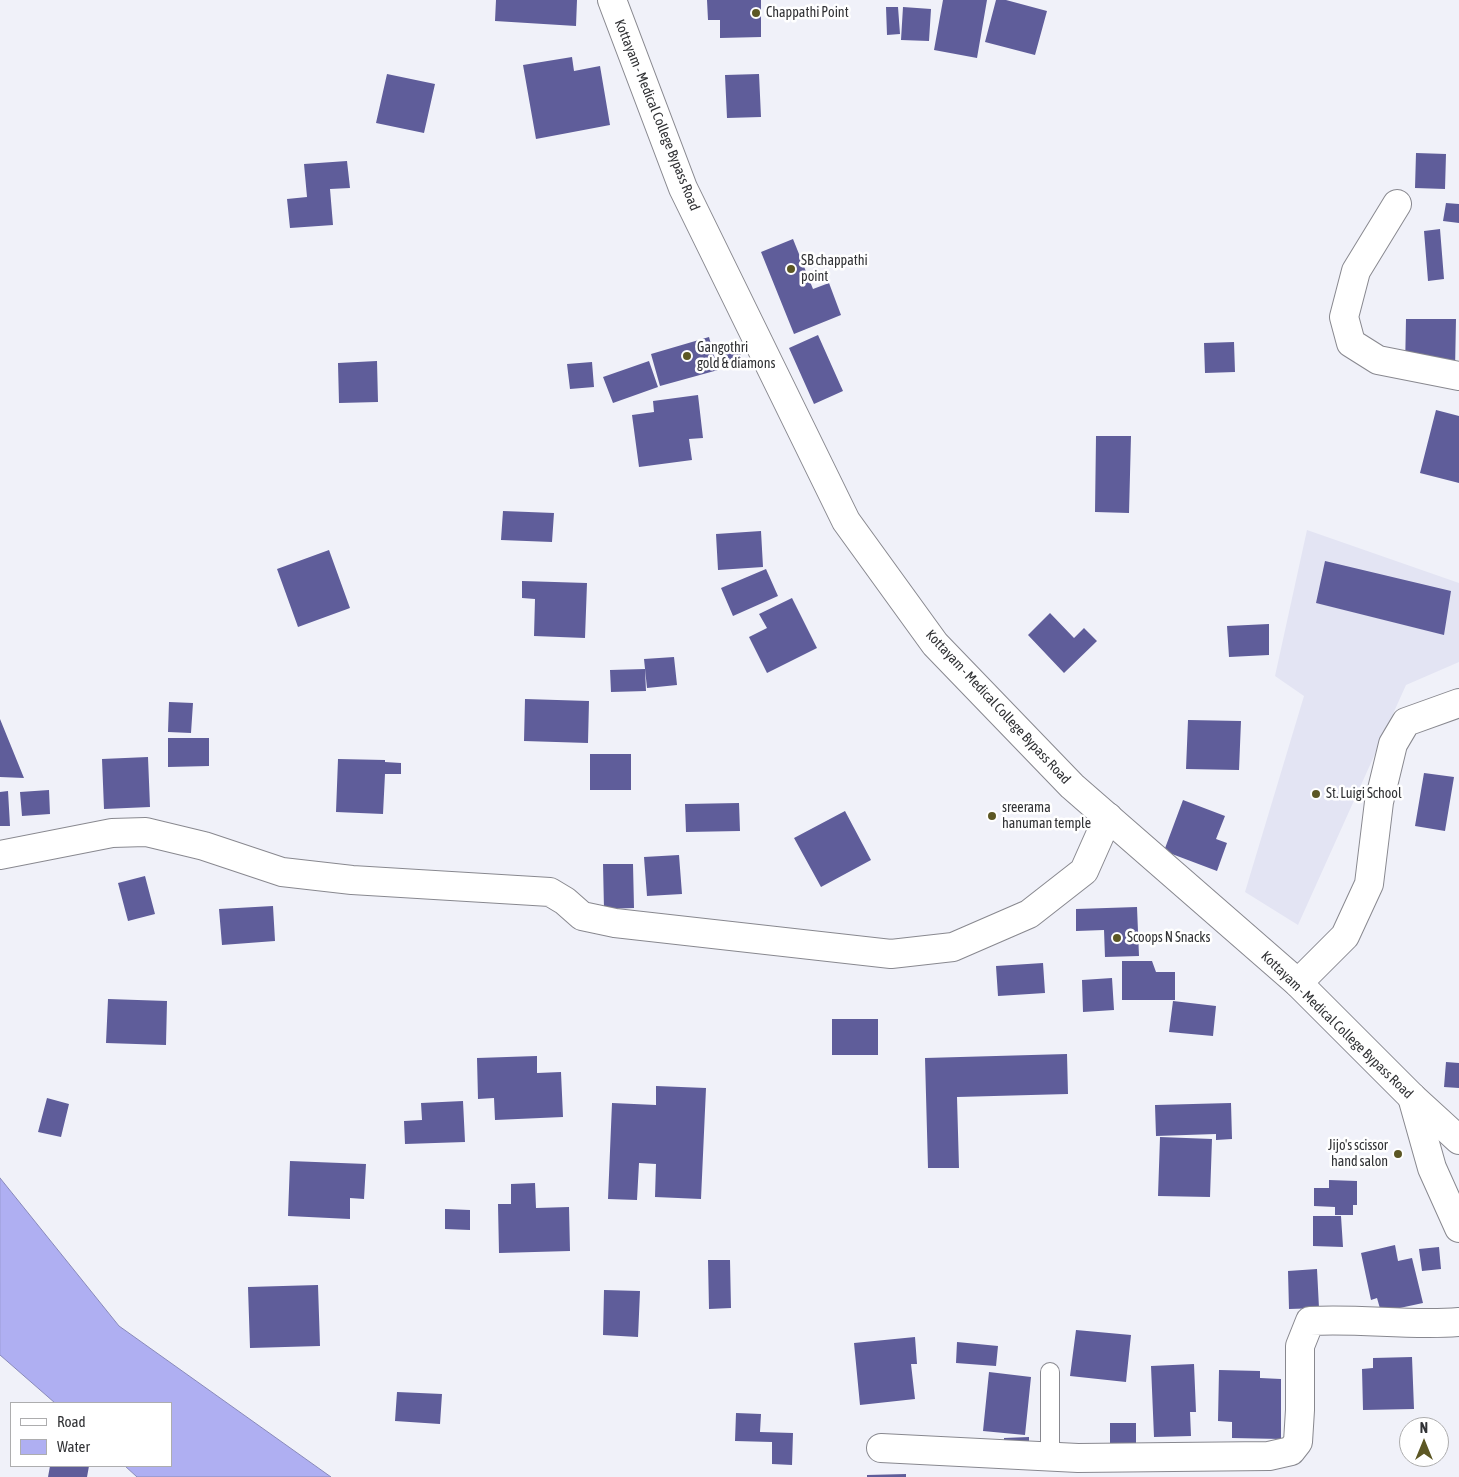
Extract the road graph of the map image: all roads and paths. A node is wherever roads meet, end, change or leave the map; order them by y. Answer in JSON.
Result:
{"nodes":[{"id":1,"x":612,"y":0,"type":"edge"},
{"id":2,"x":1397,"y":204,"type":"dead end"},
{"id":3,"x":1459,"y":376,"type":"edge"},
{"id":4,"x":1459,"y":703,"type":"edge"},
{"id":5,"x":1108,"y":817,"type":"junction"},
{"id":6,"x":0,"y":855,"type":"edge"},
{"id":7,"x":1298,"y":983,"type":"junction"},
{"id":8,"x":1412,"y":1097,"type":"junction"},
{"id":9,"x":1459,"y":1140,"type":"edge"},
{"id":10,"x":1459,"y":1228,"type":"edge"},
{"id":11,"x":1459,"y":1322,"type":"edge"},
{"id":12,"x":1050,"y":1372,"type":"dead end"},
{"id":13,"x":881,"y":1448,"type":"dead end"},
{"id":14,"x":1050,"y":1457,"type":"junction"}],
"edges":[{"from":1,"to":5,"type":"street","name":"Kottayam - Medical College Bypass Road"},
{"from":2,"to":3,"type":"street"},
{"from":4,"to":7,"type":"street"},
{"from":5,"to":6,"type":"street"},
{"from":5,"to":7,"type":"street","name":"Kottayam - Medical College Bypass Road"},
{"from":7,"to":8,"type":"street","name":"Kottayam - Medical College Bypass Road"},
{"from":8,"to":9,"type":"street","name":"Kottayam - Medical College Bypass Road"},
{"from":8,"to":10,"type":"street"},
{"from":11,"to":14,"type":"street"},
{"from":12,"to":14,"type":"lane"},
{"from":13,"to":14,"type":"street"}]}
